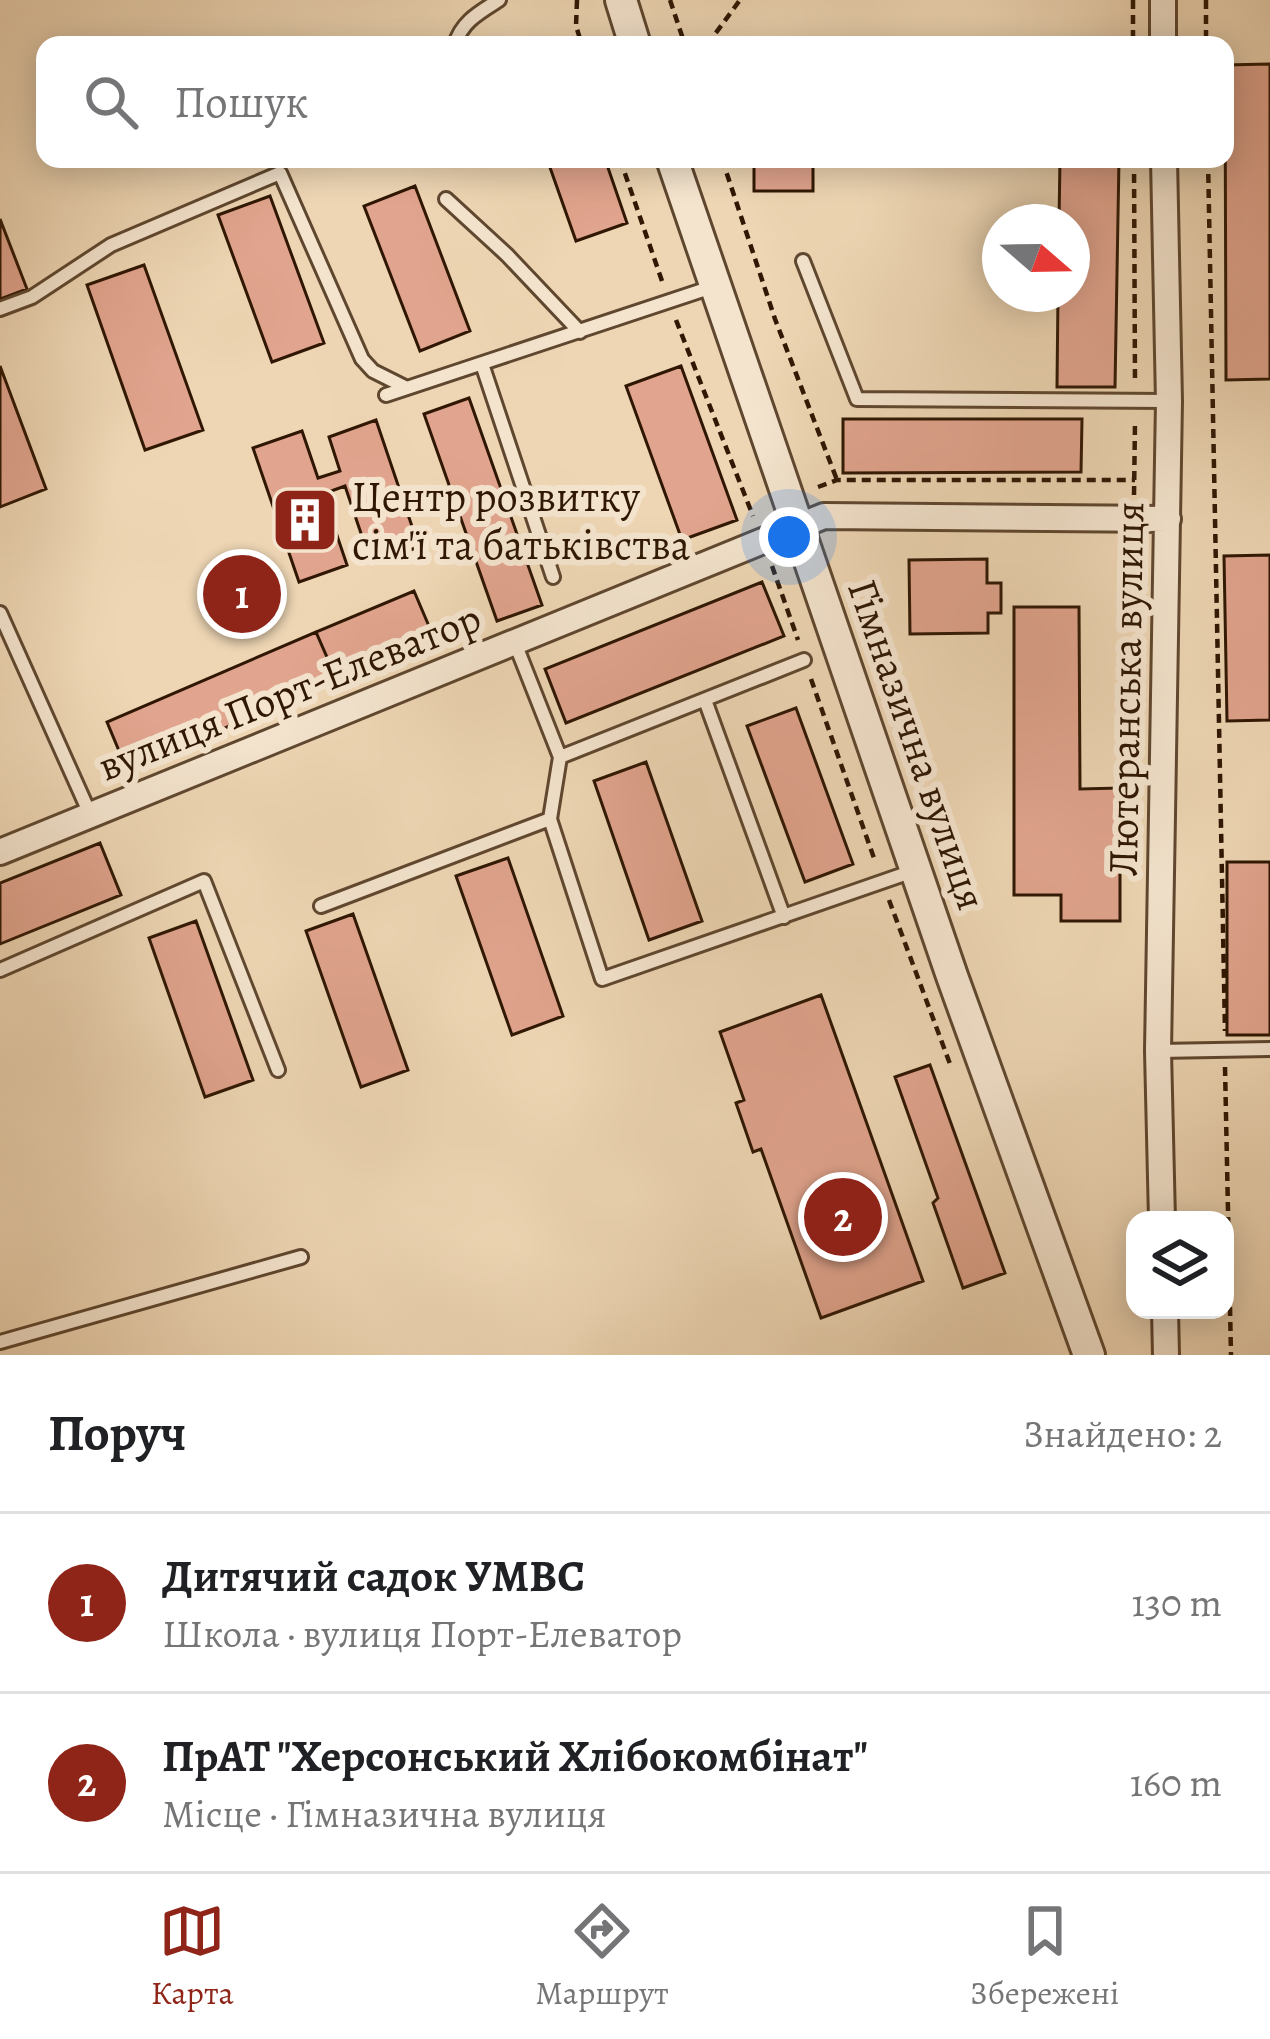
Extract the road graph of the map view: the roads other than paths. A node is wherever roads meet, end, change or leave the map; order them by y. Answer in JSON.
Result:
{"nodes":[{"id":1,"x":499,"y":0,"type":"edge"},
{"id":2,"x":621,"y":0,"type":"edge"},
{"id":3,"x":1163,"y":0,"type":"edge"},
{"id":4,"x":457,"y":36,"type":"edge"},
{"id":5,"x":632,"y":36,"type":"edge"},
{"id":6,"x":1163,"y":36,"type":"edge"},
{"id":7,"x":675,"y":168,"type":"edge"},
{"id":8,"x":1164,"y":168,"type":"edge"},
{"id":9,"x":446,"y":200,"type":"dead end"},
{"id":10,"x":803,"y":262,"type":"dead end"},
{"id":11,"x":713,"y":286,"type":"junction"},
{"id":12,"x":0,"y":310,"type":"edge"},
{"id":13,"x":580,"y":332,"type":"junction"},
{"id":14,"x":482,"y":364,"type":"junction"},
{"id":15,"x":407,"y":388,"type":"junction"},
{"id":16,"x":386,"y":395,"type":"dead end"},
{"id":17,"x":1169,"y":401,"type":"junction"},
{"id":18,"x":794,"y":512,"type":"junction"},
{"id":19,"x":1168,"y":518,"type":"junction"},
{"id":20,"x":554,"y":578,"type":"dead end"},
{"id":21,"x":0,"y":614,"type":"edge"},
{"id":22,"x":515,"y":641,"type":"junction"},
{"id":23,"x":805,"y":660,"type":"dead end"},
{"id":24,"x":705,"y":700,"type":"junction"},
{"id":25,"x":560,"y":757,"type":"junction"},
{"id":26,"x":90,"y":814,"type":"junction"},
{"id":27,"x":550,"y":818,"type":"junction"},
{"id":28,"x":0,"y":852,"type":"edge"},
{"id":29,"x":916,"y":871,"type":"junction"},
{"id":30,"x":321,"y":906,"type":"dead end"},
{"id":31,"x":784,"y":917,"type":"junction"},
{"id":32,"x":0,"y":970,"type":"edge"},
{"id":33,"x":1270,"y":1049,"type":"edge"},
{"id":34,"x":1158,"y":1051,"type":"junction"},
{"id":35,"x":278,"y":1070,"type":"dead end"},
{"id":36,"x":1162,"y":1211,"type":"edge"},
{"id":37,"x":301,"y":1256,"type":"dead end"},
{"id":38,"x":1165,"y":1319,"type":"edge"},
{"id":39,"x":0,"y":1342,"type":"edge"},
{"id":40,"x":1089,"y":1355,"type":"edge"},
{"id":41,"x":1166,"y":1355,"type":"edge"}],
"edges":[{"from":1,"to":4,"type":"lane"},
{"from":2,"to":5,"type":"street"},
{"from":3,"to":6,"type":"street"},
{"from":7,"to":11,"type":"street","name":"Гімназична вулиця"},
{"from":8,"to":17,"type":"street","name":"Лютеранська вулиця"},
{"from":9,"to":13,"type":"lane"},
{"from":10,"to":17,"type":"lane"},
{"from":11,"to":13,"type":"lane"},
{"from":11,"to":18,"type":"street","name":"Гімназична вулиця"},
{"from":12,"to":15,"type":"lane"},
{"from":13,"to":14,"type":"lane"},
{"from":14,"to":15,"type":"lane"},
{"from":14,"to":20,"type":"lane"},
{"from":15,"to":16,"type":"lane"},
{"from":17,"to":19,"type":"street","name":"Лютеранська вулиця"},
{"from":18,"to":19,"type":"street","name":"вулиця Порт-Елеватор"},
{"from":18,"to":22,"type":"street","name":"вулиця Порт-Елеватор"},
{"from":18,"to":29,"type":"street","name":"Гімназична вулиця"},
{"from":19,"to":34,"type":"street","name":"Лютеранська вулиця"},
{"from":21,"to":26,"type":"lane"},
{"from":22,"to":25,"type":"lane"},
{"from":22,"to":26,"type":"street","name":"вулиця Порт-Елеватор"},
{"from":23,"to":24,"type":"lane"},
{"from":24,"to":25,"type":"lane"},
{"from":24,"to":31,"type":"lane"},
{"from":25,"to":27,"type":"lane"},
{"from":26,"to":28,"type":"street","name":"вулиця Порт-Елеватор"},
{"from":27,"to":30,"type":"lane"},
{"from":27,"to":31,"type":"lane"},
{"from":29,"to":31,"type":"lane"},
{"from":29,"to":40,"type":"street","name":"Гімназична вулиця"},
{"from":32,"to":35,"type":"lane"},
{"from":33,"to":34,"type":"lane"},
{"from":34,"to":36,"type":"street","name":"Лютеранська вулиця"},
{"from":37,"to":39,"type":"lane"},
{"from":38,"to":41,"type":"street"}]}
